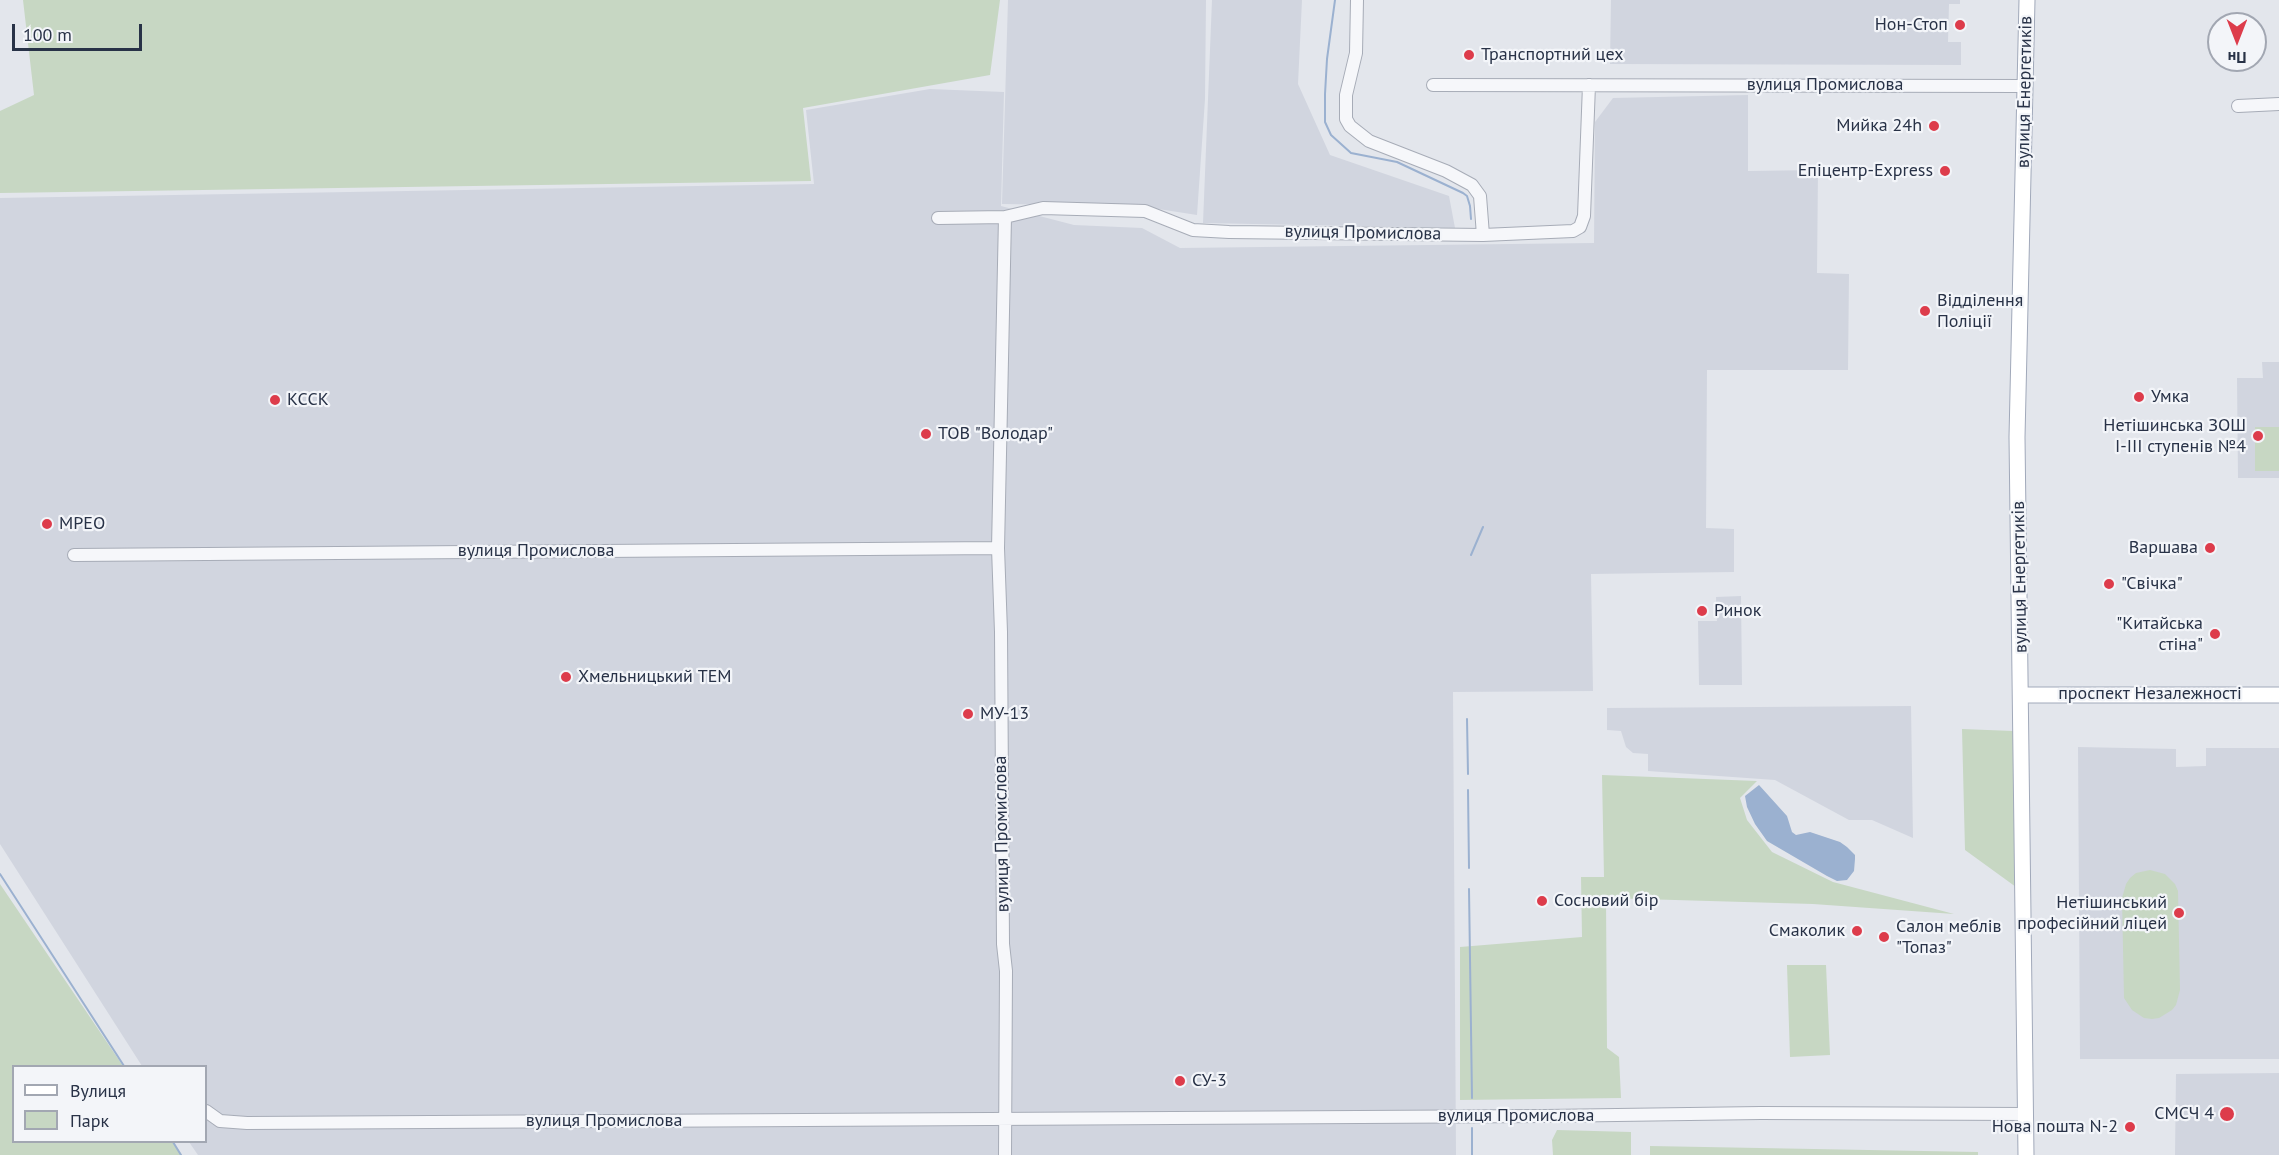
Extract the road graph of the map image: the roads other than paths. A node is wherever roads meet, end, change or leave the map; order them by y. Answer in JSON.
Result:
{"nodes":[{"id":1,"x":1357,"y":0,"type":"edge"},
{"id":2,"x":2027,"y":0,"type":"edge"},
{"id":3,"x":1433,"y":85,"type":"dead end"},
{"id":4,"x":1589,"y":85,"type":"junction"},
{"id":5,"x":2025,"y":86,"type":"junction"},
{"id":6,"x":2279,"y":104,"type":"edge"},
{"id":7,"x":2238,"y":106,"type":"dead end"},
{"id":8,"x":1005,"y":217,"type":"junction"},
{"id":9,"x":938,"y":218,"type":"dead end"},
{"id":10,"x":1483,"y":235,"type":"junction"},
{"id":11,"x":999,"y":549,"type":"junction"},
{"id":12,"x":74,"y":555,"type":"dead end"},
{"id":13,"x":2279,"y":694,"type":"edge"},
{"id":14,"x":2021,"y":695,"type":"junction"},
{"id":15,"x":207,"y":1112,"type":"edge"},
{"id":16,"x":2026,"y":1114,"type":"junction"},
{"id":17,"x":1006,"y":1119,"type":"junction"},
{"id":18,"x":1005,"y":1155,"type":"edge"},
{"id":19,"x":2026,"y":1155,"type":"edge"}],
"edges":[{"from":1,"to":10,"type":"street"},
{"from":2,"to":5,"type":"main road","name":"вулиця Енергетиків"},
{"from":3,"to":4,"type":"street","name":"вулиця Промислова"},
{"from":4,"to":5,"type":"street","name":"вулиця Промислова"},
{"from":4,"to":10,"type":"street","name":"вулиця Промислова"},
{"from":5,"to":14,"type":"main road","name":"вулиця Енергетиків"},
{"from":6,"to":7,"type":"street"},
{"from":8,"to":9,"type":"street","name":"вулиця Промислова"},
{"from":8,"to":10,"type":"street","name":"вулиця Промислова"},
{"from":8,"to":11,"type":"street","name":"вулиця Промислова"},
{"from":11,"to":12,"type":"street","name":"вулиця Промислова"},
{"from":11,"to":17,"type":"street","name":"вулиця Промислова"},
{"from":13,"to":14,"type":"main road","name":"проспект Незалежності"},
{"from":14,"to":16,"type":"main road","name":"вулиця Енергетиків"},
{"from":15,"to":17,"type":"street","name":"вулиця Промислова"},
{"from":16,"to":17,"type":"street","name":"вулиця Промислова"},
{"from":16,"to":19,"type":"main road","name":"вулиця Енергетиків"},
{"from":17,"to":18,"type":"street","name":"вулиця Промислова"}]}
